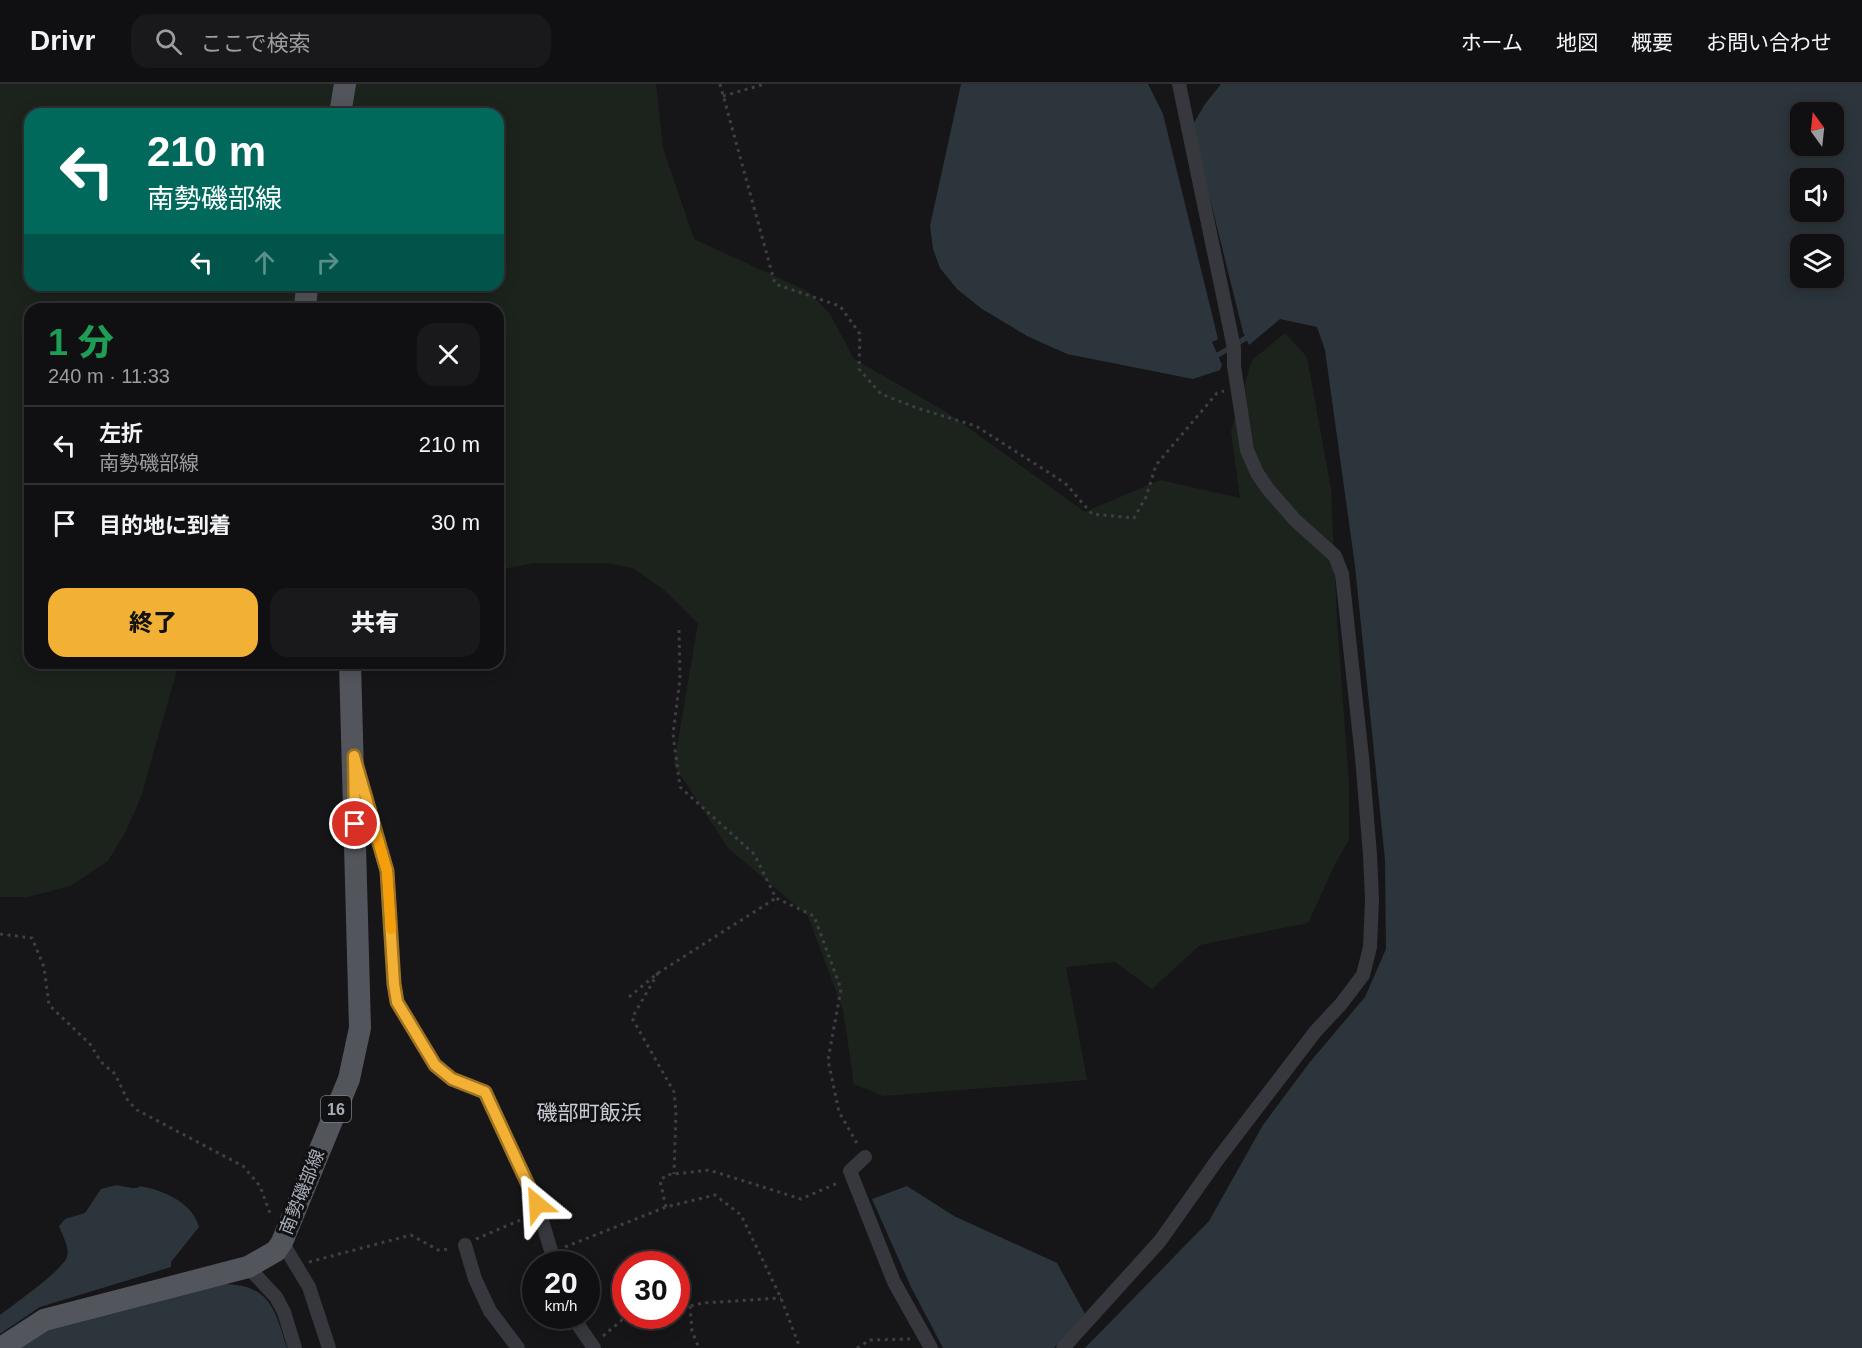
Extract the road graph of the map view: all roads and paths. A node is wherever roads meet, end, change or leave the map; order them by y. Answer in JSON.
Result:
{"nodes":[{"id":1,"x":345,"y":84,"type":"edge"},
{"id":2,"x":720,"y":84,"type":"edge"},
{"id":3,"x":765,"y":84,"type":"edge"},
{"id":4,"x":1179,"y":84,"type":"edge"},
{"id":5,"x":723,"y":96,"type":"junction"},
{"id":6,"x":341,"y":108,"type":"edge"},
{"id":7,"x":1237,"y":386,"type":"junction"},
{"id":8,"x":679,"y":630,"type":"dead end"},
{"id":9,"x":350,"y":669,"type":"edge"},
{"id":10,"x":354,"y":756,"type":"junction"},
{"id":11,"x":776,"y":898,"type":"junction"},
{"id":12,"x":0,"y":934,"type":"edge"},
{"id":13,"x":658,"y":973,"type":"junction"},
{"id":14,"x":628,"y":997,"type":"dead end"},
{"id":15,"x":865,"y":1157,"type":"joint"},
{"id":16,"x":850,"y":1171,"type":"junction"},
{"id":17,"x":674,"y":1174,"type":"junction"},
{"id":18,"x":666,"y":1207,"type":"junction"},
{"id":19,"x":540,"y":1212,"type":"junction"},
{"id":20,"x":282,"y":1242,"type":"junction"},
{"id":21,"x":465,"y":1245,"type":"junction"},
{"id":22,"x":551,"y":1251,"type":"edge"},
{"id":23,"x":569,"y":1251,"type":"edge"},
{"id":24,"x":295,"y":1265,"type":"junction"},
{"id":25,"x":248,"y":1267,"type":"junction"},
{"id":26,"x":781,"y":1298,"type":"junction"},
{"id":27,"x":690,"y":1306,"type":"joint"},
{"id":28,"x":581,"y":1329,"type":"edge"},
{"id":29,"x":612,"y":1329,"type":"edge"},
{"id":30,"x":929,"y":1343,"type":"edge"},
{"id":31,"x":593,"y":1346,"type":"edge"},
{"id":32,"x":1,"y":1348,"type":"edge"},
{"id":33,"x":296,"y":1348,"type":"edge"},
{"id":34,"x":329,"y":1348,"type":"edge"},
{"id":35,"x":518,"y":1348,"type":"edge"},
{"id":36,"x":699,"y":1348,"type":"edge"},
{"id":37,"x":800,"y":1348,"type":"edge"},
{"id":38,"x":857,"y":1348,"type":"edge"},
{"id":39,"x":1063,"y":1348,"type":"edge"}],
"edges":[{"from":1,"to":6,"type":"main road"},
{"from":2,"to":5,"type":"path"},
{"from":3,"to":5,"type":"path"},
{"from":4,"to":7,"type":"street"},
{"from":5,"to":7,"type":"path"},
{"from":7,"to":39,"type":"street"},
{"from":8,"to":11,"type":"path"},
{"from":9,"to":10,"type":"main road","name":"南勢磯部線","number":"16"},
{"from":10,"to":19,"type":"street"},
{"from":10,"to":20,"type":"main road","name":"南勢磯部線","number":"16"},
{"from":11,"to":13,"type":"path"},
{"from":11,"to":15,"type":"path"},
{"from":12,"to":20,"type":"path"},
{"from":13,"to":14,"type":"path"},
{"from":13,"to":17,"type":"path"},
{"from":15,"to":16,"type":"street"},
{"from":16,"to":17,"type":"path"},
{"from":16,"to":30,"type":"street"},
{"from":17,"to":18,"type":"path"},
{"from":18,"to":23,"type":"path"},
{"from":18,"to":26,"type":"path"},
{"from":19,"to":21,"type":"path"},
{"from":19,"to":22,"type":"street"},
{"from":20,"to":24,"type":"street"},
{"from":20,"to":25,"type":"main road","name":"南勢磯部線","number":"16"},
{"from":21,"to":24,"type":"path"},
{"from":21,"to":35,"type":"street"},
{"from":24,"to":34,"type":"street"},
{"from":25,"to":32,"type":"main road","name":"南勢磯部線","number":"16"},
{"from":25,"to":33,"type":"street"},
{"from":26,"to":27,"type":"path"},
{"from":26,"to":37,"type":"path"},
{"from":27,"to":36,"type":"path"},
{"from":28,"to":31,"type":"street"},
{"from":29,"to":31,"type":"path"},
{"from":30,"to":38,"type":"path"}]}
